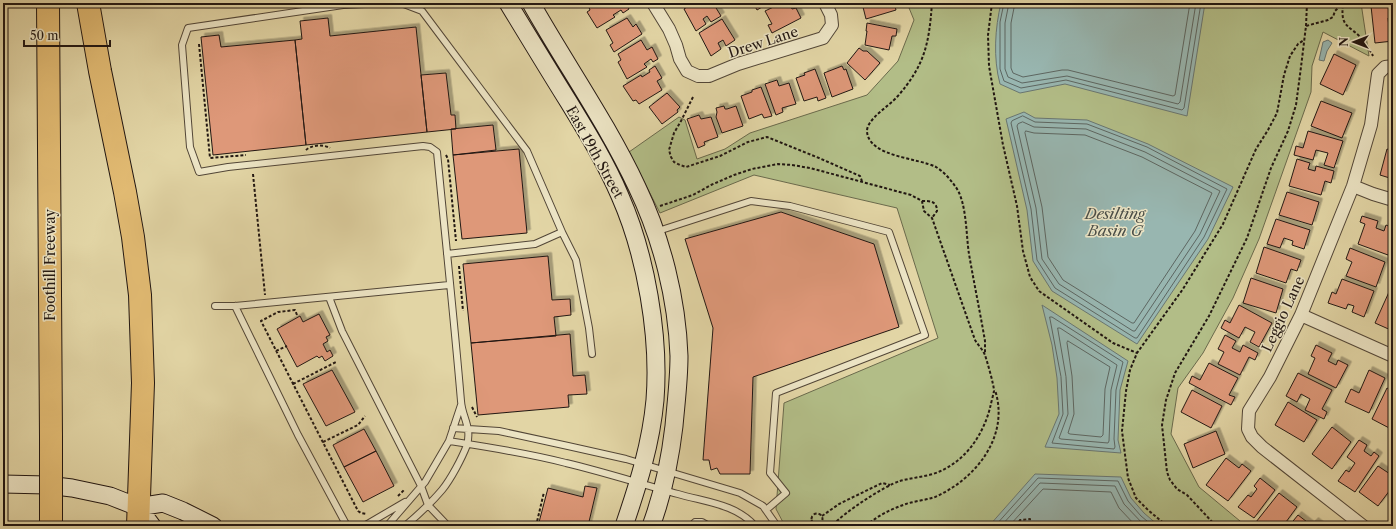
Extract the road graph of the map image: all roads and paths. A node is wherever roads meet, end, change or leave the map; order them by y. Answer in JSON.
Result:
{"nodes":[{"id":1,"x":48,"y":3,"type":"edge"},
{"id":2,"x":88,"y":3,"type":"edge"},
{"id":3,"x":387,"y":3,"type":"edge"},
{"id":4,"x":401,"y":3,"type":"edge"},
{"id":5,"x":508,"y":3,"type":"edge"},
{"id":6,"x":531,"y":3,"type":"edge"},
{"id":7,"x":653,"y":3,"type":"edge"},
{"id":8,"x":825,"y":3,"type":"edge"},
{"id":9,"x":932,"y":3,"type":"edge"},
{"id":10,"x":992,"y":3,"type":"edge"},
{"id":11,"x":1307,"y":3,"type":"edge"},
{"id":12,"x":1343,"y":4,"type":"edge"},
{"id":13,"x":1306,"y":26,"type":"junction"},
{"id":14,"x":1304,"y":40,"type":"junction"},
{"id":15,"x":199,"y":44,"type":"dead end"},
{"id":16,"x":1373,"y":56,"type":"dead end"},
{"id":17,"x":1389,"y":66,"type":"edge"},
{"id":18,"x":693,"y":97,"type":"dead end"},
{"id":19,"x":331,"y":148,"type":"dead end"},
{"id":20,"x":300,"y":151,"type":"dead end"},
{"id":21,"x":446,"y":154,"type":"dead end"},
{"id":22,"x":252,"y":156,"type":"dead end"},
{"id":23,"x":253,"y":174,"type":"dead end"},
{"id":24,"x":863,"y":182,"type":"junction"},
{"id":25,"x":1353,"y":186,"type":"junction"},
{"id":26,"x":1393,"y":200,"type":"edge"},
{"id":27,"x":922,"y":201,"type":"junction"},
{"id":28,"x":658,"y":206,"type":"dead end"},
{"id":29,"x":932,"y":218,"type":"junction"},
{"id":30,"x":562,"y":232,"type":"junction"},
{"id":31,"x":655,"y":232,"type":"junction"},
{"id":32,"x":456,"y":241,"type":"dead end"},
{"id":33,"x":447,"y":254,"type":"junction"},
{"id":34,"x":459,"y":266,"type":"dead end"},
{"id":35,"x":449,"y":285,"type":"junction"},
{"id":36,"x":265,"y":296,"type":"dead end"},
{"id":37,"x":329,"y":297,"type":"junction"},
{"id":38,"x":215,"y":306,"type":"dead end"},
{"id":39,"x":235,"y":306,"type":"junction"},
{"id":40,"x":267,"y":311,"type":"dead end"},
{"id":41,"x":463,"y":313,"type":"dead end"},
{"id":42,"x":297,"y":315,"type":"dead end"},
{"id":43,"x":1301,"y":315,"type":"junction"},
{"id":44,"x":268,"y":317,"type":"junction"},
{"id":45,"x":286,"y":346,"type":"dead end"},
{"id":46,"x":276,"y":351,"type":"junction"},
{"id":47,"x":1137,"y":353,"type":"junction"},
{"id":48,"x":592,"y":354,"type":"dead end"},
{"id":49,"x":985,"y":355,"type":"junction"},
{"id":50,"x":1393,"y":356,"type":"edge"},
{"id":51,"x":336,"y":362,"type":"dead end"},
{"id":52,"x":293,"y":384,"type":"junction"},
{"id":53,"x":994,"y":389,"type":"junction"},
{"id":54,"x":461,"y":405,"type":"junction"},
{"id":55,"x":471,"y":406,"type":"dead end"},
{"id":56,"x":365,"y":416,"type":"dead end"},
{"id":57,"x":477,"y":417,"type":"dead end"},
{"id":58,"x":453,"y":428,"type":"junction"},
{"id":59,"x":469,"y":429,"type":"junction"},
{"id":60,"x":449,"y":440,"type":"junction"},
{"id":61,"x":323,"y":442,"type":"junction"},
{"id":62,"x":467,"y":444,"type":"junction"},
{"id":63,"x":643,"y":465,"type":"junction"},
{"id":64,"x":667,"y":472,"type":"junction"},
{"id":65,"x":638,"y":482,"type":"junction"},
{"id":66,"x":3,"y":484,"type":"edge"},
{"id":67,"x":890,"y":485,"type":"junction"},
{"id":68,"x":421,"y":486,"type":"junction"},
{"id":69,"x":663,"y":489,"type":"junction"},
{"id":70,"x":544,"y":492,"type":"dead end"},
{"id":71,"x":410,"y":499,"type":"junction"},
{"id":72,"x":356,"y":505,"type":"dead end"},
{"id":73,"x":428,"y":505,"type":"junction"},
{"id":74,"x":766,"y":510,"type":"junction"},
{"id":75,"x":138,"y":516,"type":"edge"},
{"id":76,"x":822,"y":516,"type":"junction"},
{"id":77,"x":51,"y":526,"type":"edge"},
{"id":78,"x":152,"y":526,"type":"edge"},
{"id":79,"x":213,"y":526,"type":"edge"},
{"id":80,"x":347,"y":526,"type":"edge"},
{"id":81,"x":364,"y":526,"type":"edge"},
{"id":82,"x":387,"y":526,"type":"edge"},
{"id":83,"x":405,"y":526,"type":"edge"},
{"id":84,"x":448,"y":526,"type":"edge"},
{"id":85,"x":536,"y":526,"type":"edge"},
{"id":86,"x":624,"y":526,"type":"edge"},
{"id":87,"x":651,"y":526,"type":"edge"},
{"id":88,"x":691,"y":526,"type":"edge"},
{"id":89,"x":709,"y":526,"type":"edge"},
{"id":90,"x":755,"y":526,"type":"edge"},
{"id":91,"x":777,"y":526,"type":"edge"},
{"id":92,"x":832,"y":526,"type":"edge"},
{"id":93,"x":866,"y":526,"type":"edge"},
{"id":94,"x":1018,"y":526,"type":"edge"},
{"id":95,"x":1030,"y":526,"type":"edge"},
{"id":96,"x":1166,"y":526,"type":"edge"},
{"id":97,"x":1216,"y":526,"type":"edge"},
{"id":98,"x":1363,"y":526,"type":"edge"}],
"edges":[{"from":1,"to":77,"type":"highway","name":"Foothill Freeway","bridge":true},
{"from":2,"to":75,"type":"highway"},
{"from":3,"to":33,"type":"lane"},
{"from":4,"to":30,"type":"lane"},
{"from":5,"to":63,"type":"main road","name":"East 19th Street"},
{"from":6,"to":31,"type":"main road","name":"East 19th Street"},
{"from":7,"to":8,"type":"street","name":"Drew Lane"},
{"from":9,"to":49,"type":"path"},
{"from":10,"to":47,"type":"path"},
{"from":11,"to":13,"type":"path"},
{"from":12,"to":13,"type":"path"},
{"from":12,"to":16,"type":"path"},
{"from":13,"to":14,"type":"path"},
{"from":14,"to":47,"type":"path"},
{"from":14,"to":97,"type":"path"},
{"from":15,"to":22,"type":"path"},
{"from":17,"to":25,"type":"street","name":"Leggio Lane"},
{"from":18,"to":24,"type":"path"},
{"from":19,"to":20,"type":"path"},
{"from":21,"to":32,"type":"path"},
{"from":23,"to":36,"type":"path"},
{"from":24,"to":27,"type":"path"},
{"from":24,"to":28,"type":"path"},
{"from":25,"to":26,"type":"street"},
{"from":25,"to":43,"type":"street","name":"Leggio Lane"},
{"from":27,"to":29,"type":"path"},
{"from":27,"to":29,"type":"path"},
{"from":29,"to":49,"type":"path"},
{"from":30,"to":33,"type":"lane"},
{"from":30,"to":48,"type":"lane"},
{"from":31,"to":64,"type":"main road","name":"East 19th Street"},
{"from":31,"to":74,"type":"lane"},
{"from":33,"to":35,"type":"lane"},
{"from":34,"to":41,"type":"path"},
{"from":35,"to":37,"type":"lane"},
{"from":35,"to":54,"type":"lane"},
{"from":37,"to":39,"type":"lane"},
{"from":37,"to":68,"type":"lane"},
{"from":38,"to":39,"type":"lane"},
{"from":39,"to":80,"type":"lane"},
{"from":40,"to":44,"type":"path"},
{"from":42,"to":44,"type":"path"},
{"from":43,"to":50,"type":"street"},
{"from":43,"to":98,"type":"street","name":"Leggio Lane"},
{"from":44,"to":46,"type":"path"},
{"from":45,"to":46,"type":"path"},
{"from":46,"to":52,"type":"path"},
{"from":47,"to":96,"type":"path"},
{"from":49,"to":53,"type":"path"},
{"from":51,"to":52,"type":"path"},
{"from":52,"to":61,"type":"path"},
{"from":53,"to":67,"type":"path"},
{"from":53,"to":93,"type":"path"},
{"from":54,"to":58,"type":"lane"},
{"from":54,"to":59,"type":"lane"},
{"from":55,"to":57,"type":"path"},
{"from":56,"to":61,"type":"path"},
{"from":58,"to":59,"type":"lane"},
{"from":58,"to":60,"type":"lane"},
{"from":59,"to":62,"type":"lane"},
{"from":59,"to":63,"type":"lane"},
{"from":60,"to":62,"type":"lane"},
{"from":60,"to":68,"type":"lane"},
{"from":61,"to":72,"type":"path"},
{"from":62,"to":65,"type":"lane"},
{"from":62,"to":73,"type":"lane"},
{"from":63,"to":64,"type":"lane"},
{"from":63,"to":65,"type":"main road","name":"East 19th Street"},
{"from":64,"to":69,"type":"main road","name":"East 19th Street"},
{"from":64,"to":74,"type":"lane"},
{"from":65,"to":69,"type":"lane"},
{"from":65,"to":86,"type":"main road","name":"East 19th Street"},
{"from":66,"to":75,"type":"main road"},
{"from":67,"to":76,"type":"path"},
{"from":67,"to":92,"type":"path"},
{"from":68,"to":71,"type":"lane"},
{"from":68,"to":73,"type":"lane"},
{"from":69,"to":87,"type":"main road","name":"East 19th Street"},
{"from":69,"to":90,"type":"lane"},
{"from":70,"to":85,"type":"path"},
{"from":71,"to":81,"type":"lane"},
{"from":71,"to":82,"type":"lane"},
{"from":73,"to":83,"type":"lane"},
{"from":73,"to":84,"type":"lane"},
{"from":74,"to":91,"type":"lane"},
{"from":75,"to":78,"type":"main road"},
{"from":75,"to":79,"type":"main road"},
{"from":76,"to":76,"type":"path"},
{"from":88,"to":89,"type":"lane"},
{"from":94,"to":95,"type":"path"}]}
